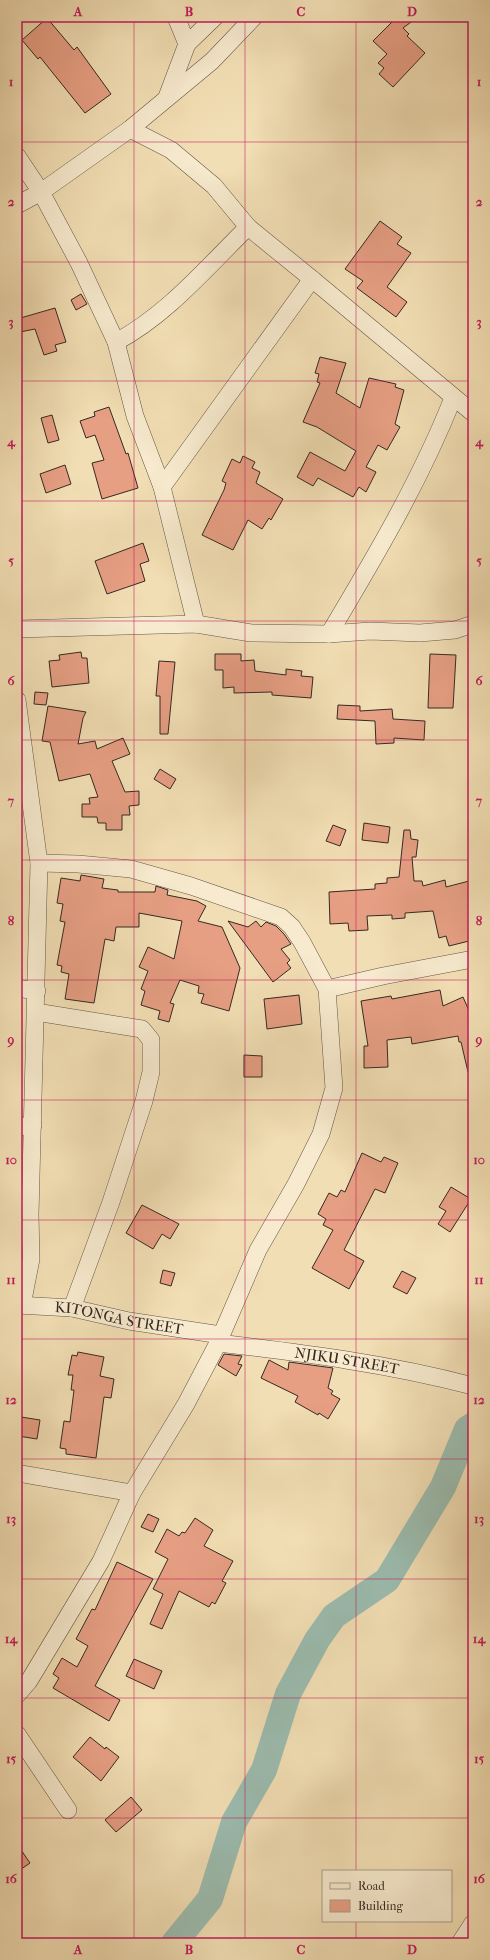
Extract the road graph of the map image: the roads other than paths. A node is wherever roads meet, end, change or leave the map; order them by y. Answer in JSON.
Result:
{"nodes":[{"id":1,"x":176,"y":17,"type":"edge"},
{"id":2,"x":215,"y":17,"type":"edge"},
{"id":3,"x":254,"y":17,"type":"edge"},
{"id":4,"x":187,"y":44,"type":"junction"},
{"id":5,"x":166,"y":99,"type":"junction"},
{"id":6,"x":130,"y":129,"type":"junction"},
{"id":7,"x":17,"y":156,"type":"edge"},
{"id":8,"x":41,"y":192,"type":"junction"},
{"id":9,"x":17,"y":205,"type":"edge"},
{"id":10,"x":248,"y":227,"type":"junction"},
{"id":11,"x":312,"y":279,"type":"junction"},
{"id":12,"x":116,"y":342,"type":"junction"},
{"id":13,"x":453,"y":398,"type":"junction"},
{"id":14,"x":473,"y":413,"type":"edge"},
{"id":15,"x":162,"y":487,"type":"junction"},
{"id":16,"x":196,"y":624,"type":"junction"},
{"id":17,"x":473,"y":624,"type":"edge"},
{"id":18,"x":17,"y":629,"type":"edge"},
{"id":19,"x":329,"y":634,"type":"junction"},
{"id":20,"x":17,"y":704,"type":"edge"},
{"id":21,"x":39,"y":863,"type":"junction"},
{"id":22,"x":473,"y":959,"type":"edge"},
{"id":23,"x":17,"y":988,"type":"edge"},
{"id":24,"x":327,"y":989,"type":"junction"},
{"id":25,"x":37,"y":992,"type":"junction"},
{"id":26,"x":36,"y":1012,"type":"junction"},
{"id":27,"x":25,"y":1126,"type":"edge"},
{"id":28,"x":19,"y":1305,"type":"edge"},
{"id":29,"x":72,"y":1308,"type":"junction"},
{"id":30,"x":220,"y":1339,"type":"junction"},
{"id":31,"x":473,"y":1386,"type":"edge"},
{"id":32,"x":17,"y":1473,"type":"edge"},
{"id":33,"x":132,"y":1493,"type":"junction"},
{"id":34,"x":17,"y":1695,"type":"edge"},
{"id":35,"x":17,"y":1734,"type":"edge"},
{"id":36,"x":68,"y":1810,"type":"dead end"},
{"id":37,"x":473,"y":1923,"type":"edge"},
{"id":38,"x":460,"y":1943,"type":"edge"}],
"edges":[{"from":1,"to":4,"type":"street"},
{"from":2,"to":4,"type":"street"},
{"from":3,"to":5,"type":"street"},
{"from":4,"to":5,"type":"street"},
{"from":5,"to":6,"type":"street"},
{"from":6,"to":8,"type":"street"},
{"from":6,"to":10,"type":"street"},
{"from":7,"to":8,"type":"street"},
{"from":8,"to":9,"type":"street"},
{"from":8,"to":12,"type":"street"},
{"from":10,"to":11,"type":"street"},
{"from":10,"to":12,"type":"street"},
{"from":11,"to":13,"type":"street"},
{"from":11,"to":15,"type":"street"},
{"from":12,"to":15,"type":"street"},
{"from":13,"to":14,"type":"street"},
{"from":13,"to":19,"type":"street"},
{"from":15,"to":16,"type":"street"},
{"from":16,"to":18,"type":"street"},
{"from":16,"to":19,"type":"street"},
{"from":17,"to":19,"type":"street"},
{"from":20,"to":21,"type":"street"},
{"from":21,"to":24,"type":"street"},
{"from":21,"to":25,"type":"street"},
{"from":22,"to":24,"type":"street"},
{"from":23,"to":25,"type":"street"},
{"from":24,"to":30,"type":"street"},
{"from":25,"to":26,"type":"street"},
{"from":26,"to":27,"type":"street"},
{"from":26,"to":29,"type":"street"},
{"from":27,"to":28,"type":"street"},
{"from":28,"to":29,"type":"street","name":"KITONGA STREET"},
{"from":29,"to":30,"type":"street","name":"KITONGA STREET"},
{"from":30,"to":31,"type":"street","name":"NJIKU STREET"},
{"from":30,"to":33,"type":"street"},
{"from":32,"to":33,"type":"street"},
{"from":33,"to":34,"type":"street"},
{"from":35,"to":36,"type":"street"},
{"from":37,"to":38,"type":"street"}]}
